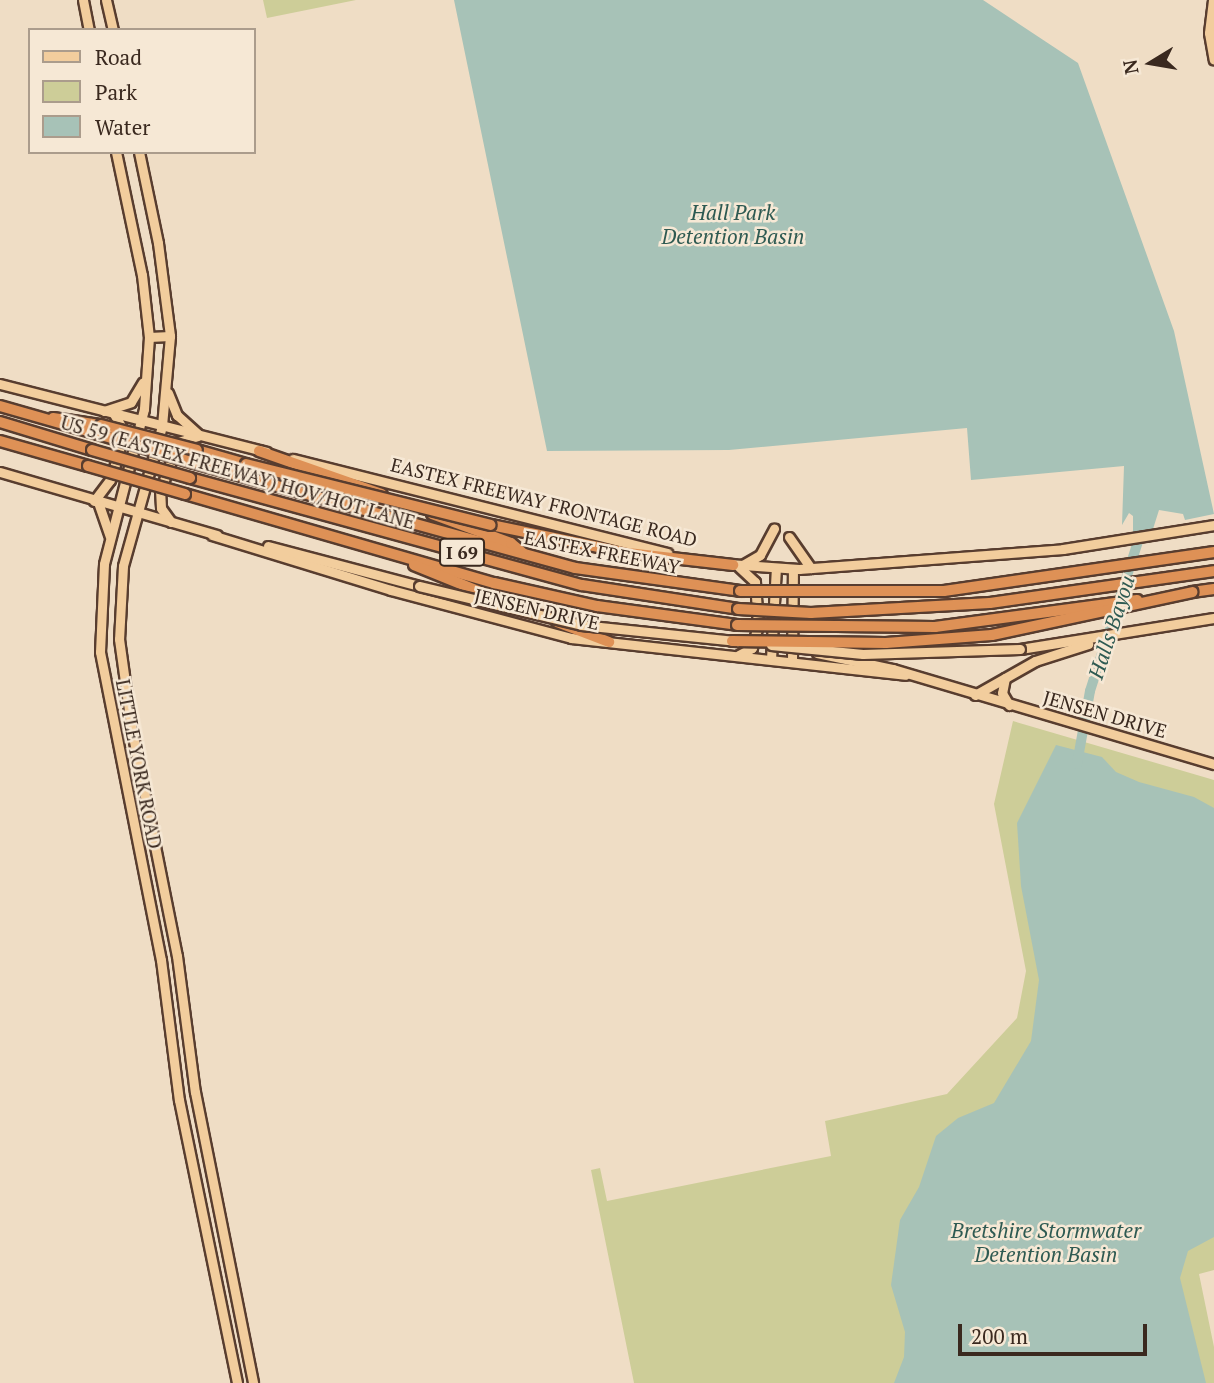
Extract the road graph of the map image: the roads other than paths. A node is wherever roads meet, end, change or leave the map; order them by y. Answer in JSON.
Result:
{"nodes":[{"id":1,"x":83,"y":0,"type":"edge"},
{"id":2,"x":106,"y":0,"type":"edge"},
{"id":3,"x":1213,"y":0,"type":"edge"},
{"id":4,"x":89,"y":28,"type":"edge"},
{"id":5,"x":113,"y":28,"type":"edge"},
{"id":6,"x":1214,"y":60,"type":"edge"},
{"id":7,"x":116,"y":154,"type":"edge"},
{"id":8,"x":139,"y":154,"type":"edge"},
{"id":9,"x":170,"y":336,"type":"junction"},
{"id":10,"x":149,"y":337,"type":"junction"},
{"id":11,"x":146,"y":374,"type":"junction"},
{"id":12,"x":0,"y":384,"type":"edge"},
{"id":13,"x":167,"y":390,"type":"junction"},
{"id":14,"x":0,"y":406,"type":"edge"},
{"id":15,"x":108,"y":413,"type":"junction"},
{"id":16,"x":141,"y":421,"type":"junction"},
{"id":17,"x":0,"y":422,"type":"edge"},
{"id":18,"x":162,"y":426,"type":"junction"},
{"id":19,"x":99,"y":430,"type":"junction"},
{"id":20,"x":200,"y":435,"type":"junction"},
{"id":21,"x":0,"y":442,"type":"edge"},
{"id":22,"x":259,"y":450,"type":"junction"},
{"id":23,"x":0,"y":472,"type":"edge"},
{"id":24,"x":96,"y":501,"type":"junction"},
{"id":25,"x":119,"y":507,"type":"junction"},
{"id":26,"x":137,"y":513,"type":"junction"},
{"id":27,"x":171,"y":523,"type":"junction"},
{"id":28,"x":1214,"y":525,"type":"edge"},
{"id":29,"x":774,"y":529,"type":"dead end"},
{"id":30,"x":212,"y":535,"type":"junction"},
{"id":31,"x":789,"y":537,"type":"dead end"},
{"id":32,"x":110,"y":540,"type":"junction"},
{"id":33,"x":355,"y":541,"type":"junction"},
{"id":34,"x":1214,"y":552,"type":"edge"},
{"id":35,"x":529,"y":557,"type":"junction"},
{"id":36,"x":736,"y":565,"type":"junction"},
{"id":37,"x":776,"y":568,"type":"junction"},
{"id":38,"x":811,"y":568,"type":"junction"},
{"id":39,"x":793,"y":569,"type":"junction"},
{"id":40,"x":1214,"y":571,"type":"edge"},
{"id":41,"x":1214,"y":589,"type":"edge"},
{"id":42,"x":1192,"y":592,"type":"junction"},
{"id":43,"x":1214,"y":618,"type":"edge"},
{"id":44,"x":732,"y":641,"type":"junction"},
{"id":45,"x":609,"y":642,"type":"junction"},
{"id":46,"x":792,"y":646,"type":"junction"},
{"id":47,"x":1058,"y":648,"type":"junction"},
{"id":48,"x":737,"y":655,"type":"junction"},
{"id":49,"x":771,"y":659,"type":"junction"},
{"id":50,"x":792,"y":662,"type":"junction"},
{"id":51,"x":905,"y":675,"type":"junction"},
{"id":52,"x":1007,"y":676,"type":"junction"},
{"id":53,"x":975,"y":695,"type":"junction"},
{"id":54,"x":1009,"y":705,"type":"junction"},
{"id":55,"x":114,"y":731,"type":"junction"},
{"id":56,"x":132,"y":731,"type":"junction"},
{"id":57,"x":1214,"y":764,"type":"edge"},
{"id":58,"x":172,"y":1048,"type":"junction"},
{"id":59,"x":189,"y":1054,"type":"junction"},
{"id":60,"x":238,"y":1310,"type":"junction"},
{"id":61,"x":223,"y":1314,"type":"junction"},
{"id":62,"x":237,"y":1383,"type":"edge"},
{"id":63,"x":253,"y":1383,"type":"edge"}],
"edges":[{"from":1,"to":4,"type":"main road"},
{"from":2,"to":5,"type":"main road"},
{"from":3,"to":6,"type":"main road"},
{"from":7,"to":10,"type":"main road","name":"LITTLE YORK ROAD"},
{"from":8,"to":9,"type":"main road","name":"LITTLE YORK ROAD"},
{"from":9,"to":10,"type":"main road"},
{"from":9,"to":13,"type":"main road","name":"LITTLE YORK ROAD"},
{"from":10,"to":11,"type":"main road","name":"LITTLE YORK ROAD"},
{"from":11,"to":15,"type":"main road"},
{"from":11,"to":16,"type":"main road","name":"LITTLE YORK ROAD"},
{"from":12,"to":15,"type":"main road","name":"EASTEX FREEWAY FRONTAGE ROAD"},
{"from":13,"to":18,"type":"main road","name":"LITTLE YORK ROAD"},
{"from":13,"to":20,"type":"main road"},
{"from":14,"to":19,"type":"highway","name":"EASTEX FREEWAY","number":"I 69"},
{"from":15,"to":16,"type":"main road","name":"EASTEX FREEWAY FRONTAGE ROAD"},
{"from":15,"to":24,"type":"main road"},
{"from":16,"to":18,"type":"main road","name":"EASTEX FREEWAY FRONTAGE ROAD"},
{"from":16,"to":25,"type":"main road","name":"LITTLE YORK ROAD"},
{"from":17,"to":40,"type":"highway","name":"US 59 (EASTEX FREEWAY) HOV/HOT LANE","number":"I 69","bridge":true},
{"from":18,"to":20,"type":"main road","name":"EASTEX FREEWAY FRONTAGE ROAD"},
{"from":18,"to":26,"type":"main road","name":"LITTLE YORK ROAD"},
{"from":19,"to":35,"type":"highway","name":"EASTEX FREEWAY","number":"I 69","bridge":true},
{"from":19,"to":36,"type":"highway","bridge":true},
{"from":20,"to":22,"type":"main road","name":"EASTEX FREEWAY FRONTAGE ROAD"},
{"from":20,"to":27,"type":"main road"},
{"from":21,"to":33,"type":"highway","number":"I 69","bridge":true},
{"from":22,"to":35,"type":"highway"},
{"from":22,"to":36,"type":"main road","name":"EASTEX FREEWAY FRONTAGE ROAD"},
{"from":23,"to":24,"type":"main road"},
{"from":24,"to":25,"type":"main road"},
{"from":24,"to":32,"type":"main road"},
{"from":25,"to":26,"type":"main road"},
{"from":25,"to":32,"type":"main road","name":"LITTLE YORK ROAD"},
{"from":26,"to":27,"type":"main road"},
{"from":26,"to":56,"type":"main road","name":"LITTLE YORK ROAD"},
{"from":27,"to":30,"type":"main road"},
{"from":28,"to":38,"type":"main road","name":"EASTEX FREEWAY FRONTAGE ROAD"},
{"from":29,"to":36,"type":"main road"},
{"from":30,"to":44,"type":"main road","bridge":true},
{"from":30,"to":45,"type":"main road","name":"JENSEN DRIVE"},
{"from":31,"to":38,"type":"main road"},
{"from":32,"to":55,"type":"main road","name":"LITTLE YORK ROAD"},
{"from":33,"to":42,"type":"highway","number":"I 69","bridge":true},
{"from":33,"to":45,"type":"highway"},
{"from":34,"to":35,"type":"highway","name":"EASTEX FREEWAY","number":"I 69","bridge":true},
{"from":36,"to":37,"type":"main road","name":"EASTEX FREEWAY FRONTAGE ROAD"},
{"from":36,"to":48,"type":"main road"},
{"from":37,"to":39,"type":"main road","name":"EASTEX FREEWAY FRONTAGE ROAD"},
{"from":37,"to":49,"type":"main road"},
{"from":38,"to":39,"type":"main road","name":"EASTEX FREEWAY FRONTAGE ROAD"},
{"from":39,"to":46,"type":"main road"},
{"from":41,"to":42,"type":"highway","number":"I 69"},
{"from":42,"to":44,"type":"highway","bridge":true},
{"from":43,"to":47,"type":"main road"},
{"from":44,"to":47,"type":"main road","bridge":true},
{"from":45,"to":48,"type":"main road","name":"JENSEN DRIVE"},
{"from":46,"to":50,"type":"main road"},
{"from":46,"to":51,"type":"main road","name":"JENSEN DRIVE"},
{"from":47,"to":52,"type":"main road"},
{"from":48,"to":49,"type":"main road","name":"JENSEN DRIVE"},
{"from":49,"to":50,"type":"main road","name":"JENSEN DRIVE"},
{"from":50,"to":51,"type":"main road","name":"JENSEN DRIVE"},
{"from":51,"to":53,"type":"main road","name":"JENSEN DRIVE"},
{"from":52,"to":53,"type":"main road"},
{"from":52,"to":54,"type":"main road"},
{"from":53,"to":54,"type":"main road","name":"JENSEN DRIVE"},
{"from":54,"to":57,"type":"main road","name":"JENSEN DRIVE"},
{"from":55,"to":56,"type":"main road"},
{"from":55,"to":58,"type":"main road","name":"LITTLE YORK ROAD"},
{"from":56,"to":59,"type":"main road","name":"LITTLE YORK ROAD"},
{"from":58,"to":59,"type":"main road"},
{"from":58,"to":61,"type":"main road","name":"LITTLE YORK ROAD"},
{"from":59,"to":60,"type":"main road","name":"LITTLE YORK ROAD"},
{"from":60,"to":61,"type":"main road"},
{"from":60,"to":63,"type":"main road","name":"LITTLE YORK ROAD"},
{"from":61,"to":62,"type":"main road","name":"LITTLE YORK ROAD"}]}
